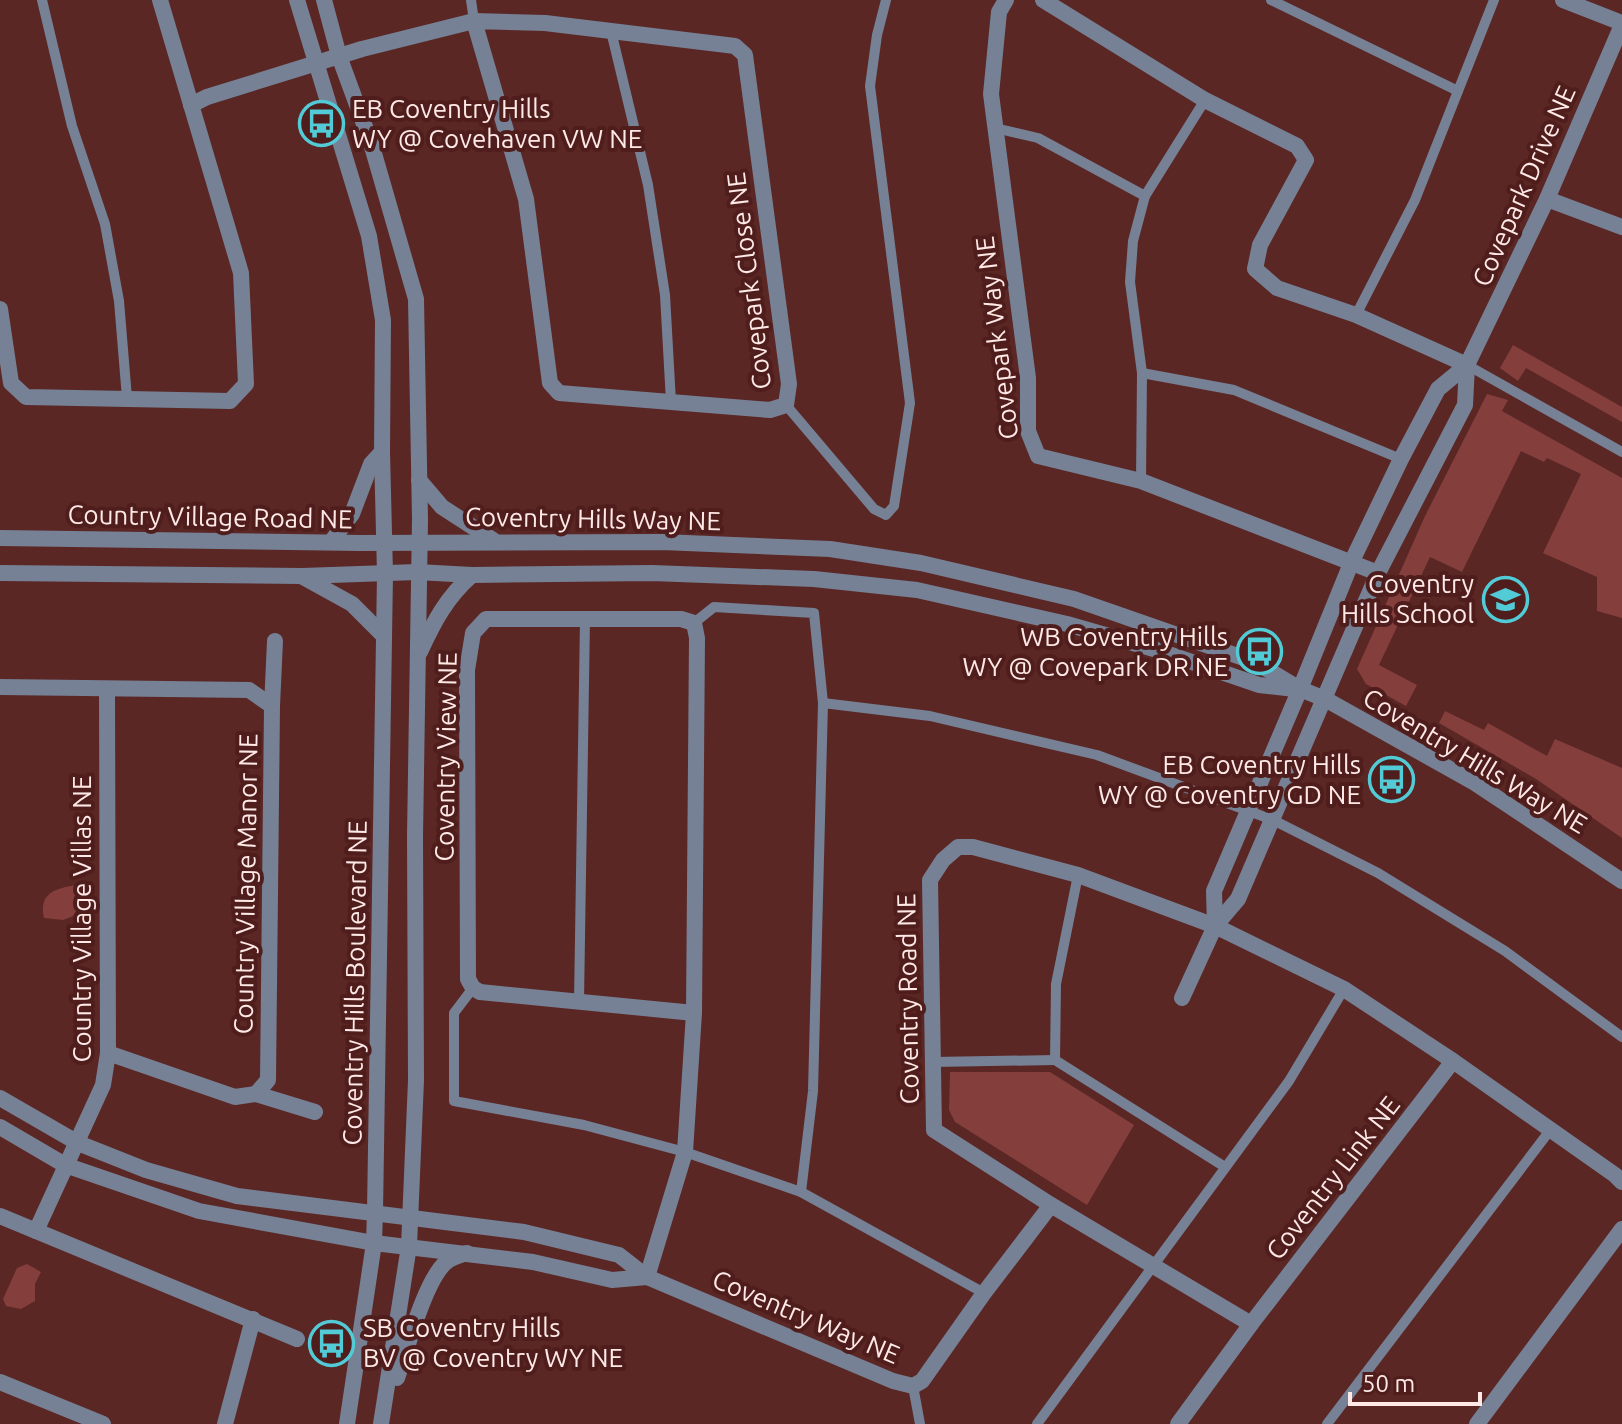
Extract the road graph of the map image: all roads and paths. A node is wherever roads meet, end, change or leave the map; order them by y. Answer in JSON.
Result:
{"nodes":[{"id":1,"x":42,"y":0,"type":"edge"},
{"id":2,"x":160,"y":0,"type":"edge"},
{"id":3,"x":297,"y":0,"type":"edge"},
{"id":4,"x":324,"y":0,"type":"edge"},
{"id":5,"x":471,"y":0,"type":"edge"},
{"id":6,"x":886,"y":0,"type":"edge"},
{"id":7,"x":1006,"y":0,"type":"edge"},
{"id":8,"x":1043,"y":0,"type":"edge"},
{"id":9,"x":1271,"y":0,"type":"edge"},
{"id":10,"x":1494,"y":0,"type":"edge"},
{"id":11,"x":1563,"y":0,"type":"edge"},
{"id":12,"x":474,"y":21,"type":"junction"},
{"id":13,"x":1622,"y":24,"type":"edge"},
{"id":14,"x":611,"y":31,"type":"junction"},
{"id":15,"x":339,"y":56,"type":"junction"},
{"id":16,"x":314,"y":64,"type":"junction"},
{"id":17,"x":1458,"y":91,"type":"junction"},
{"id":18,"x":1205,"y":100,"type":"junction"},
{"id":19,"x":191,"y":105,"type":"junction"},
{"id":20,"x":995,"y":128,"type":"junction"},
{"id":21,"x":1145,"y":196,"type":"junction"},
{"id":22,"x":1547,"y":199,"type":"junction"},
{"id":23,"x":1622,"y":227,"type":"edge"},
{"id":24,"x":0,"y":309,"type":"edge"},
{"id":25,"x":1356,"y":315,"type":"junction"},
{"id":26,"x":1467,"y":365,"type":"junction"},
{"id":27,"x":1142,"y":373,"type":"junction"},
{"id":28,"x":6,"y":388,"type":"edge"},
{"id":29,"x":127,"y":398,"type":"junction"},
{"id":30,"x":671,"y":402,"type":"junction"},
{"id":31,"x":786,"y":405,"type":"junction"},
{"id":32,"x":382,"y":452,"type":"junction"},
{"id":33,"x":1622,"y":452,"type":"edge"},
{"id":34,"x":1401,"y":459,"type":"junction"},
{"id":35,"x":419,"y":480,"type":"junction"},
{"id":36,"x":1141,"y":481,"type":"junction"},
{"id":37,"x":0,"y":538,"type":"edge"},
{"id":38,"x":494,"y":541,"type":"junction"},
{"id":39,"x":331,"y":542,"type":"junction"},
{"id":40,"x":385,"y":542,"type":"junction"},
{"id":41,"x":419,"y":542,"type":"junction"},
{"id":42,"x":1352,"y":561,"type":"junction"},
{"id":43,"x":417,"y":572,"type":"junction"},
{"id":44,"x":0,"y":573,"type":"edge"},
{"id":45,"x":1378,"y":573,"type":"junction"},
{"id":46,"x":385,"y":574,"type":"junction"},
{"id":47,"x":472,"y":575,"type":"junction"},
{"id":48,"x":302,"y":576,"type":"junction"},
{"id":49,"x":585,"y":619,"type":"junction"},
{"id":50,"x":694,"y":623,"type":"junction"},
{"id":51,"x":384,"y":636,"type":"junction"},
{"id":52,"x":275,"y":641,"type":"dead end"},
{"id":53,"x":417,"y":660,"type":"junction"},
{"id":54,"x":0,"y":687,"type":"edge"},
{"id":55,"x":1300,"y":689,"type":"junction"},
{"id":56,"x":107,"y":691,"type":"junction"},
{"id":57,"x":1325,"y":699,"type":"junction"},
{"id":58,"x":823,"y":703,"type":"junction"},
{"id":59,"x":272,"y":706,"type":"junction"},
{"id":60,"x":1248,"y":809,"type":"junction"},
{"id":61,"x":1273,"y":820,"type":"junction"},
{"id":62,"x":1078,"y":875,"type":"junction"},
{"id":63,"x":1622,"y":881,"type":"edge"},
{"id":64,"x":1215,"y":926,"type":"junction"},
{"id":65,"x":473,"y":988,"type":"junction"},
{"id":66,"x":1344,"y":989,"type":"junction"},
{"id":67,"x":1182,"y":998,"type":"dead end"},
{"id":68,"x":579,"y":1001,"type":"junction"},
{"id":69,"x":694,"y":1013,"type":"junction"},
{"id":70,"x":1622,"y":1037,"type":"edge"},
{"id":71,"x":108,"y":1053,"type":"junction"},
{"id":72,"x":1055,"y":1060,"type":"junction"},
{"id":73,"x":1453,"y":1061,"type":"junction"},
{"id":74,"x":933,"y":1062,"type":"junction"},
{"id":75,"x":256,"y":1094,"type":"junction"},
{"id":76,"x":0,"y":1098,"type":"edge"},
{"id":77,"x":315,"y":1112,"type":"dead end"},
{"id":78,"x":0,"y":1127,"type":"edge"},
{"id":79,"x":1551,"y":1129,"type":"junction"},
{"id":80,"x":78,"y":1143,"type":"junction"},
{"id":81,"x":685,"y":1152,"type":"junction"},
{"id":82,"x":65,"y":1165,"type":"junction"},
{"id":83,"x":1225,"y":1167,"type":"junction"},
{"id":84,"x":1622,"y":1182,"type":"edge"},
{"id":85,"x":801,"y":1192,"type":"junction"},
{"id":86,"x":1051,"y":1205,"type":"junction"},
{"id":87,"x":375,"y":1212,"type":"junction"},
{"id":88,"x":0,"y":1216,"type":"edge"},
{"id":89,"x":410,"y":1216,"type":"junction"},
{"id":90,"x":1622,"y":1229,"type":"edge"},
{"id":91,"x":36,"y":1231,"type":"junction"},
{"id":92,"x":374,"y":1243,"type":"junction"},
{"id":93,"x":409,"y":1246,"type":"junction"},
{"id":94,"x":467,"y":1253,"type":"junction"},
{"id":95,"x":1151,"y":1265,"type":"junction"},
{"id":96,"x":647,"y":1277,"type":"junction"},
{"id":97,"x":984,"y":1293,"type":"junction"},
{"id":98,"x":253,"y":1319,"type":"junction"},
{"id":99,"x":1251,"y":1324,"type":"junction"},
{"id":100,"x":297,"y":1339,"type":"dead end"},
{"id":101,"x":0,"y":1382,"type":"edge"},
{"id":102,"x":913,"y":1386,"type":"junction"},
{"id":103,"x":382,"y":1421,"type":"edge"},
{"id":104,"x":103,"y":1424,"type":"edge"},
{"id":105,"x":225,"y":1424,"type":"edge"},
{"id":106,"x":347,"y":1424,"type":"edge"},
{"id":107,"x":920,"y":1424,"type":"edge"},
{"id":108,"x":1037,"y":1424,"type":"edge"},
{"id":109,"x":1178,"y":1424,"type":"edge"},
{"id":110,"x":1327,"y":1424,"type":"edge"},
{"id":111,"x":1477,"y":1424,"type":"edge"}],
"edges":[{"from":1,"to":29,"type":"lane"},
{"from":2,"to":19,"type":"street"},
{"from":3,"to":16,"type":"street"},
{"from":4,"to":15,"type":"street"},
{"from":5,"to":12,"type":"lane"},
{"from":6,"to":31,"type":"lane"},
{"from":7,"to":20,"type":"street","name":"Covepark Way NE"},
{"from":8,"to":18,"type":"street"},
{"from":9,"to":17,"type":"lane"},
{"from":10,"to":17,"type":"lane"},
{"from":11,"to":13,"type":"street"},
{"from":12,"to":14,"type":"street","name":"Covepark Close NE"},
{"from":12,"to":15,"type":"street","name":"Covepark Close NE"},
{"from":12,"to":30,"type":"street","name":"Covepark Close NE"},
{"from":13,"to":22,"type":"street","name":"Covepark Drive NE"},
{"from":14,"to":30,"type":"lane"},
{"from":14,"to":31,"type":"street","name":"Covepark Close NE"},
{"from":15,"to":16,"type":"street","name":"Covepark Close NE"},
{"from":15,"to":35,"type":"street"},
{"from":16,"to":19,"type":"street","name":"Covepark Close NE"},
{"from":16,"to":32,"type":"street"},
{"from":17,"to":25,"type":"lane"},
{"from":18,"to":21,"type":"lane"},
{"from":18,"to":25,"type":"street"},
{"from":19,"to":29,"type":"street"},
{"from":20,"to":21,"type":"lane"},
{"from":20,"to":36,"type":"street","name":"Covepark Way NE"},
{"from":21,"to":27,"type":"lane"},
{"from":22,"to":23,"type":"street"},
{"from":22,"to":26,"type":"street","name":"Covepark Drive NE"},
{"from":24,"to":28,"type":"street"},
{"from":25,"to":26,"type":"street"},
{"from":26,"to":33,"type":"lane"},
{"from":26,"to":34,"type":"street","name":"Covepark Drive NE"},
{"from":26,"to":45,"type":"street","name":"Covepark Drive NE"},
{"from":27,"to":34,"type":"lane"},
{"from":27,"to":36,"type":"lane"},
{"from":28,"to":29,"type":"street"},
{"from":30,"to":31,"type":"street","name":"Covepark Close NE"},
{"from":32,"to":39,"type":"street"},
{"from":32,"to":40,"type":"street"},
{"from":34,"to":42,"type":"street","name":"Covepark Drive NE"},
{"from":35,"to":38,"type":"street"},
{"from":35,"to":41,"type":"street"},
{"from":36,"to":42,"type":"street","name":"Covepark Way NE"},
{"from":37,"to":39,"type":"street","name":"Country Village Road NE"},
{"from":38,"to":41,"type":"street","name":"Coventry Hills Way NE"},
{"from":38,"to":55,"type":"street","name":"Coventry Hills Way NE"},
{"from":39,"to":40,"type":"street","name":"Country Village Road NE"},
{"from":40,"to":41,"type":"street","name":"Country Village Road NE"},
{"from":40,"to":46,"type":"street","name":"Coventry Hills Boulevard NE"},
{"from":41,"to":43,"type":"street"},
{"from":42,"to":45,"type":"street","name":"Covepark Way NE"},
{"from":42,"to":55,"type":"street","name":"Covepark Drive NE"},
{"from":43,"to":46,"type":"street"},
{"from":43,"to":47,"type":"street","name":"Coventry Hills Way NE"},
{"from":43,"to":53,"type":"street"},
{"from":44,"to":48,"type":"street"},
{"from":45,"to":57,"type":"street","name":"Covepark Drive NE"},
{"from":46,"to":48,"type":"street"},
{"from":46,"to":51,"type":"street","name":"Coventry Hills Boulevard NE"},
{"from":47,"to":53,"type":"street"},
{"from":47,"to":55,"type":"street","name":"Coventry Hills Way NE"},
{"from":48,"to":51,"type":"street"},
{"from":49,"to":50,"type":"street","name":"Coventry View NE"},
{"from":49,"to":65,"type":"street","name":"Coventry View NE"},
{"from":49,"to":68,"type":"lane"},
{"from":50,"to":58,"type":"lane"},
{"from":50,"to":69,"type":"street"},
{"from":51,"to":87,"type":"street","name":"Coventry Hills Boulevard NE"},
{"from":52,"to":59,"type":"street"},
{"from":53,"to":89,"type":"street"},
{"from":54,"to":56,"type":"street","name":"Country Village Manor NE"},
{"from":55,"to":57,"type":"street","name":"Coventry Hills Way NE"},
{"from":55,"to":60,"type":"street","name":"Covepark Drive NE"},
{"from":56,"to":59,"type":"street","name":"Country Village Manor NE"},
{"from":56,"to":71,"type":"street","name":"Country Village Villas NE"},
{"from":57,"to":61,"type":"street","name":"Covepark Drive NE"},
{"from":57,"to":63,"type":"street","name":"Coventry Hills Way NE"},
{"from":58,"to":60,"type":"lane"},
{"from":58,"to":85,"type":"lane"},
{"from":59,"to":75,"type":"street","name":"Country Village Manor NE"},
{"from":60,"to":61,"type":"lane"},
{"from":60,"to":64,"type":"street","name":"Covepark Drive NE"},
{"from":61,"to":64,"type":"street","name":"Covepark Drive NE"},
{"from":61,"to":70,"type":"lane"},
{"from":62,"to":64,"type":"street","name":"Coventry Road NE"},
{"from":62,"to":72,"type":"lane"},
{"from":62,"to":74,"type":"street","name":"Coventry Road NE"},
{"from":64,"to":66,"type":"street","name":"Coventry Road NE"},
{"from":64,"to":67,"type":"street"},
{"from":65,"to":68,"type":"street"},
{"from":65,"to":81,"type":"lane"},
{"from":66,"to":73,"type":"street","name":"Coventry Road NE"},
{"from":66,"to":83,"type":"lane"},
{"from":68,"to":69,"type":"street"},
{"from":69,"to":81,"type":"street"},
{"from":71,"to":75,"type":"street"},
{"from":71,"to":80,"type":"street","name":"Country Village Villas NE"},
{"from":72,"to":74,"type":"lane"},
{"from":72,"to":83,"type":"lane"},
{"from":73,"to":79,"type":"street","name":"Coventry Road NE"},
{"from":73,"to":99,"type":"street","name":"Coventry Link NE"},
{"from":74,"to":86,"type":"street","name":"Coventry Road NE"},
{"from":75,"to":77,"type":"street"},
{"from":76,"to":80,"type":"street","name":"Coventry Way NE"},
{"from":78,"to":82,"type":"street","name":"Coventry Way NE"},
{"from":79,"to":84,"type":"street","name":"Coventry Road NE"},
{"from":79,"to":110,"type":"lane"},
{"from":80,"to":82,"type":"street","name":"Country Village Villas NE"},
{"from":80,"to":87,"type":"street","name":"Coventry Way NE"},
{"from":81,"to":85,"type":"lane"},
{"from":81,"to":96,"type":"street"},
{"from":82,"to":91,"type":"street","name":"Country Village Villas NE"},
{"from":82,"to":92,"type":"street","name":"Coventry Way NE"},
{"from":83,"to":95,"type":"lane"},
{"from":85,"to":97,"type":"lane"},
{"from":86,"to":95,"type":"street","name":"Coventry Road NE"},
{"from":86,"to":97,"type":"street","name":"Coventry Way NE"},
{"from":87,"to":89,"type":"street","name":"Coventry Way NE"},
{"from":87,"to":92,"type":"street","name":"Coventry Hills Boulevard NE"},
{"from":88,"to":91,"type":"street"},
{"from":89,"to":93,"type":"street"},
{"from":89,"to":96,"type":"street","name":"Coventry Way NE"},
{"from":90,"to":111,"type":"street"},
{"from":91,"to":98,"type":"street"},
{"from":92,"to":93,"type":"street","name":"Coventry Way NE"},
{"from":92,"to":106,"type":"street","name":"Coventry Hills Boulevard NE"},
{"from":93,"to":94,"type":"street","name":"Coventry Way NE"},
{"from":93,"to":103,"type":"street"},
{"from":94,"to":96,"type":"street","name":"Coventry Way NE"},
{"from":94,"to":103,"type":"street"},
{"from":95,"to":99,"type":"street","name":"Coventry Road NE"},
{"from":95,"to":108,"type":"lane"},
{"from":96,"to":102,"type":"street","name":"Coventry Way NE"},
{"from":97,"to":102,"type":"street","name":"Coventry Way NE"},
{"from":98,"to":100,"type":"street"},
{"from":98,"to":105,"type":"street"},
{"from":99,"to":109,"type":"street"},
{"from":101,"to":104,"type":"street"},
{"from":102,"to":107,"type":"lane"}]}
